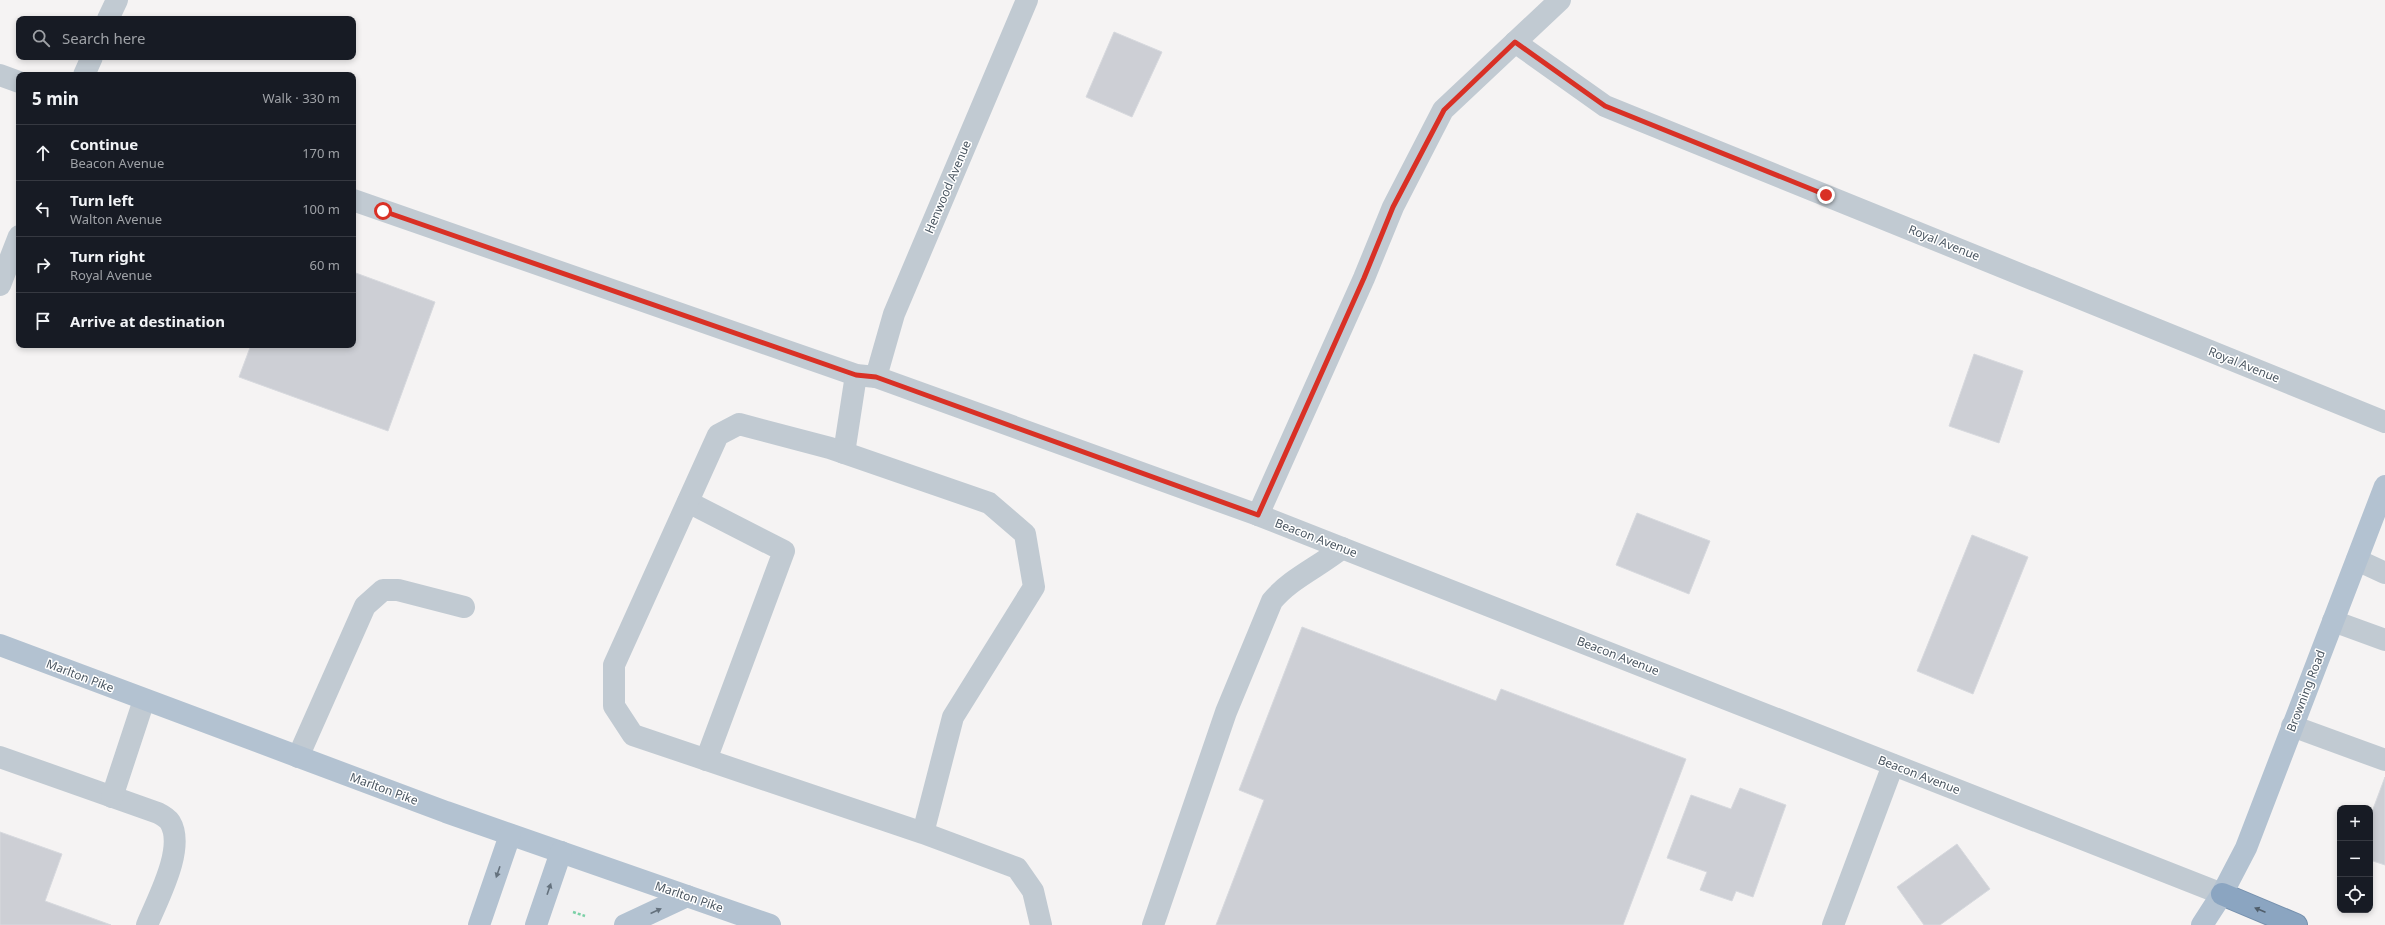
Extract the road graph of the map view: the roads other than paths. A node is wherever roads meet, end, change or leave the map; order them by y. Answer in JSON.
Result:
{"nodes":[{"id":1,"x":117,"y":0,"type":"edge"},
{"id":2,"x":1027,"y":0,"type":"edge"},
{"id":3,"x":1560,"y":0,"type":"edge"},
{"id":4,"x":109,"y":16,"type":"edge"},
{"id":5,"x":1515,"y":42,"type":"junction"},
{"id":6,"x":91,"y":60,"type":"edge"},
{"id":7,"x":85,"y":72,"type":"edge"},
{"id":8,"x":0,"y":75,"type":"edge"},
{"id":9,"x":16,"y":81,"type":"edge"},
{"id":10,"x":356,"y":201,"type":"edge"},
{"id":11,"x":16,"y":244,"type":"edge"},
{"id":12,"x":0,"y":285,"type":"edge"},
{"id":13,"x":866,"y":376,"type":"junction"},
{"id":14,"x":2385,"y":422,"type":"edge"},
{"id":15,"x":844,"y":453,"type":"junction"},
{"id":16,"x":2385,"y":486,"type":"edge"},
{"id":17,"x":688,"y":502,"type":"junction"},
{"id":18,"x":1258,"y":515,"type":"junction"},
{"id":19,"x":1342,"y":548,"type":"junction"},
{"id":20,"x":2357,"y":560,"type":"junction"},
{"id":21,"x":2385,"y":573,"type":"edge"},
{"id":22,"x":464,"y":607,"type":"dead end"},
{"id":23,"x":2333,"y":621,"type":"junction"},
{"id":24,"x":2385,"y":640,"type":"edge"},
{"id":25,"x":0,"y":645,"type":"edge"},
{"id":26,"x":144,"y":700,"type":"junction"},
{"id":27,"x":2292,"y":726,"type":"junction"},
{"id":28,"x":0,"y":757,"type":"edge"},
{"id":29,"x":298,"y":758,"type":"junction"},
{"id":30,"x":706,"y":760,"type":"junction"},
{"id":31,"x":2385,"y":760,"type":"edge"},
{"id":32,"x":1893,"y":765,"type":"junction"},
{"id":33,"x":112,"y":797,"type":"junction"},
{"id":34,"x":923,"y":833,"type":"junction"},
{"id":35,"x":510,"y":835,"type":"junction"},
{"id":36,"x":561,"y":852,"type":"junction"},
{"id":37,"x":2222,"y":894,"type":"junction"},
{"id":38,"x":687,"y":896,"type":"junction"},
{"id":39,"x":147,"y":925,"type":"edge"},
{"id":40,"x":480,"y":925,"type":"edge"},
{"id":41,"x":536,"y":925,"type":"edge"},
{"id":42,"x":626,"y":925,"type":"edge"},
{"id":43,"x":770,"y":925,"type":"edge"},
{"id":44,"x":1041,"y":925,"type":"edge"},
{"id":45,"x":1153,"y":925,"type":"edge"},
{"id":46,"x":1833,"y":925,"type":"edge"},
{"id":47,"x":2202,"y":925,"type":"edge"},
{"id":48,"x":2296,"y":925,"type":"edge"}],
"edges":[{"from":1,"to":4,"type":"street"},
{"from":2,"to":13,"type":"street","name":"Henwood Avenue"},
{"from":3,"to":5,"type":"street"},
{"from":5,"to":14,"type":"street","name":"Royal Avenue"},
{"from":5,"to":18,"type":"street"},
{"from":6,"to":7,"type":"street"},
{"from":8,"to":9,"type":"street"},
{"from":10,"to":13,"type":"street","name":"Beacon Avenue"},
{"from":11,"to":12,"type":"street"},
{"from":13,"to":15,"type":"street","name":"Henwood Avenue"},
{"from":13,"to":18,"type":"street","name":"Beacon Avenue"},
{"from":15,"to":17,"type":"street"},
{"from":15,"to":34,"type":"street"},
{"from":16,"to":20,"type":"main road","name":"Browning Road"},
{"from":17,"to":30,"type":"street"},
{"from":17,"to":30,"type":"street"},
{"from":18,"to":19,"type":"street","name":"Beacon Avenue"},
{"from":19,"to":32,"type":"street","name":"Beacon Avenue"},
{"from":19,"to":45,"type":"street"},
{"from":20,"to":21,"type":"street"},
{"from":20,"to":23,"type":"main road","name":"Browning Road"},
{"from":22,"to":29,"type":"street"},
{"from":23,"to":24,"type":"street"},
{"from":23,"to":27,"type":"main road","name":"Browning Road"},
{"from":25,"to":26,"type":"main road","name":"Marlton Pike"},
{"from":26,"to":29,"type":"main road","name":"Marlton Pike"},
{"from":26,"to":33,"type":"street"},
{"from":27,"to":31,"type":"street"},
{"from":27,"to":37,"type":"main road","name":"Browning Road"},
{"from":28,"to":33,"type":"street"},
{"from":29,"to":35,"type":"main road","name":"Marlton Pike"},
{"from":30,"to":34,"type":"street"},
{"from":32,"to":37,"type":"street","name":"Beacon Avenue"},
{"from":32,"to":46,"type":"street"},
{"from":33,"to":39,"type":"street"},
{"from":34,"to":44,"type":"street"},
{"from":35,"to":36,"type":"main road","name":"Marlton Pike"},
{"from":35,"to":40,"type":"main road","one_way":true},
{"from":36,"to":38,"type":"main road","name":"Marlton Pike"},
{"from":41,"to":36,"type":"main road","one_way":true},
{"from":37,"to":47,"type":"main road"},
{"from":48,"to":37,"type":"highway","one_way":true},
{"from":42,"to":38,"type":"main road","one_way":true},
{"from":38,"to":43,"type":"main road","name":"Marlton Pike"}]}
